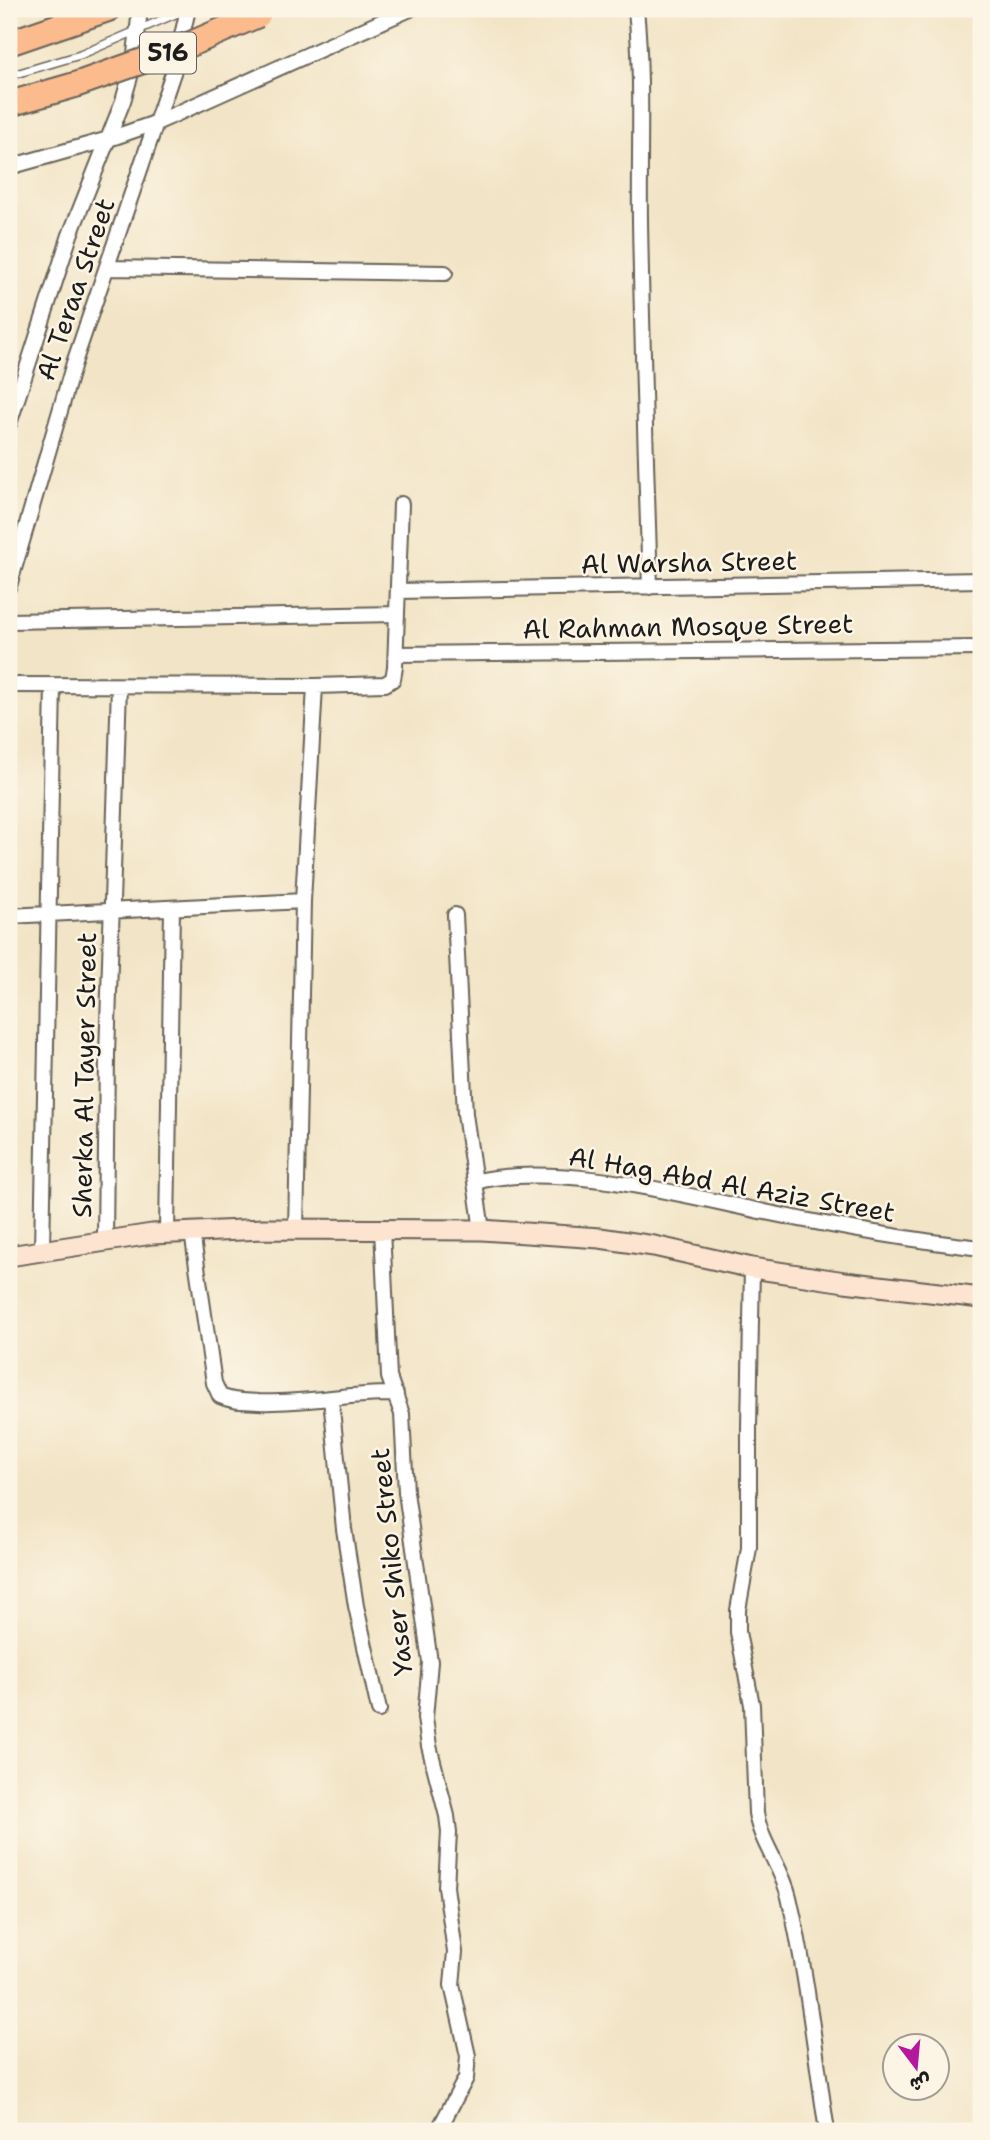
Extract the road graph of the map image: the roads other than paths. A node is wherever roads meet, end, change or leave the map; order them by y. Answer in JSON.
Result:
{"nodes":[{"id":1,"x":107,"y":9,"type":"edge"},
{"id":2,"x":140,"y":9,"type":"edge"},
{"id":3,"x":188,"y":9,"type":"edge"},
{"id":4,"x":410,"y":9,"type":"edge"},
{"id":5,"x":636,"y":9,"type":"edge"},
{"id":6,"x":264,"y":12,"type":"edge"},
{"id":7,"x":9,"y":43,"type":"edge"},
{"id":8,"x":9,"y":76,"type":"edge"},
{"id":9,"x":9,"y":104,"type":"edge"},
{"id":10,"x":158,"y":122,"type":"junction"},
{"id":11,"x":109,"y":139,"type":"junction"},
{"id":12,"x":9,"y":167,"type":"edge"},
{"id":13,"x":107,"y":268,"type":"junction"},
{"id":14,"x":445,"y":272,"type":"dead end"},
{"id":15,"x":10,"y":418,"type":"edge"},
{"id":16,"x":401,"y":504,"type":"dead end"},
{"id":17,"x":981,"y":580,"type":"edge"},
{"id":18,"x":9,"y":586,"type":"edge"},
{"id":19,"x":650,"y":587,"type":"junction"},
{"id":20,"x":399,"y":591,"type":"junction"},
{"id":21,"x":397,"y":614,"type":"junction"},
{"id":22,"x":9,"y":621,"type":"edge"},
{"id":23,"x":981,"y":648,"type":"edge"},
{"id":24,"x":396,"y":654,"type":"junction"},
{"id":25,"x":9,"y":685,"type":"edge"},
{"id":26,"x":53,"y":685,"type":"junction"},
{"id":27,"x":119,"y":686,"type":"junction"},
{"id":28,"x":315,"y":686,"type":"junction"},
{"id":29,"x":303,"y":901,"type":"junction"},
{"id":30,"x":172,"y":908,"type":"junction"},
{"id":31,"x":112,"y":911,"type":"junction"},
{"id":32,"x":48,"y":915,"type":"junction"},
{"id":33,"x":455,"y":915,"type":"dead end"},
{"id":34,"x":9,"y":916,"type":"edge"},
{"id":35,"x":475,"y":1188,"type":"junction"},
{"id":36,"x":481,"y":1225,"type":"junction"},
{"id":37,"x":296,"y":1229,"type":"junction"},
{"id":38,"x":382,"y":1229,"type":"junction"},
{"id":39,"x":192,"y":1232,"type":"junction"},
{"id":40,"x":167,"y":1233,"type":"junction"},
{"id":41,"x":105,"y":1240,"type":"junction"},
{"id":42,"x":981,"y":1248,"type":"edge"},
{"id":43,"x":42,"y":1250,"type":"junction"},
{"id":44,"x":9,"y":1256,"type":"edge"},
{"id":45,"x":752,"y":1268,"type":"junction"},
{"id":46,"x":981,"y":1298,"type":"edge"},
{"id":47,"x":396,"y":1394,"type":"junction"},
{"id":48,"x":331,"y":1399,"type":"junction"},
{"id":49,"x":379,"y":1710,"type":"dead end"},
{"id":50,"x":438,"y":2131,"type":"edge"},
{"id":51,"x":827,"y":2131,"type":"edge"}],
"edges":[{"from":1,"to":7,"type":"highway"},
{"from":2,"to":11,"type":"street","name":"Al Teraa Street"},
{"from":3,"to":8,"type":"lane"},
{"from":3,"to":10,"type":"street","name":"Al Teraa Street"},
{"from":4,"to":10,"type":"street"},
{"from":5,"to":19,"type":"street"},
{"from":6,"to":9,"type":"highway","number":"516","bridge":true},
{"from":10,"to":11,"type":"street"},
{"from":10,"to":13,"type":"street","name":"Al Teraa Street"},
{"from":11,"to":12,"type":"street"},
{"from":11,"to":15,"type":"street","name":"Al Teraa Street"},
{"from":13,"to":14,"type":"street"},
{"from":13,"to":18,"type":"street","name":"Al Teraa Street"},
{"from":16,"to":20,"type":"street"},
{"from":17,"to":19,"type":"street","name":"Al Warsha Street"},
{"from":19,"to":20,"type":"street","name":"Al Warsha Street"},
{"from":20,"to":21,"type":"street"},
{"from":21,"to":22,"type":"street"},
{"from":21,"to":24,"type":"street"},
{"from":23,"to":24,"type":"street","name":"Al Rahman Mosque Street"},
{"from":24,"to":28,"type":"street"},
{"from":25,"to":26,"type":"street"},
{"from":26,"to":27,"type":"street"},
{"from":26,"to":32,"type":"street"},
{"from":27,"to":28,"type":"street"},
{"from":27,"to":31,"type":"street","name":"Sherka Al Tayer Street"},
{"from":28,"to":29,"type":"street"},
{"from":29,"to":30,"type":"street"},
{"from":29,"to":37,"type":"street"},
{"from":30,"to":31,"type":"street"},
{"from":30,"to":40,"type":"street"},
{"from":31,"to":32,"type":"street"},
{"from":31,"to":41,"type":"street","name":"Sherka Al Tayer Street"},
{"from":32,"to":34,"type":"street"},
{"from":32,"to":43,"type":"street"},
{"from":33,"to":35,"type":"street"},
{"from":35,"to":36,"type":"street"},
{"from":35,"to":42,"type":"street","name":"Al Hag Abd Al Aziz Street"},
{"from":36,"to":38,"type":"main road"},
{"from":36,"to":45,"type":"main road"},
{"from":37,"to":38,"type":"main road"},
{"from":37,"to":39,"type":"main road"},
{"from":38,"to":47,"type":"street","name":"Yaser Shiko Street"},
{"from":39,"to":40,"type":"main road"},
{"from":39,"to":48,"type":"street"},
{"from":40,"to":41,"type":"main road"},
{"from":41,"to":43,"type":"main road"},
{"from":43,"to":44,"type":"main road"},
{"from":45,"to":46,"type":"main road"},
{"from":45,"to":51,"type":"street"},
{"from":47,"to":48,"type":"street"},
{"from":47,"to":50,"type":"street","name":"Yaser Shiko Street"},
{"from":48,"to":49,"type":"street"}]}
